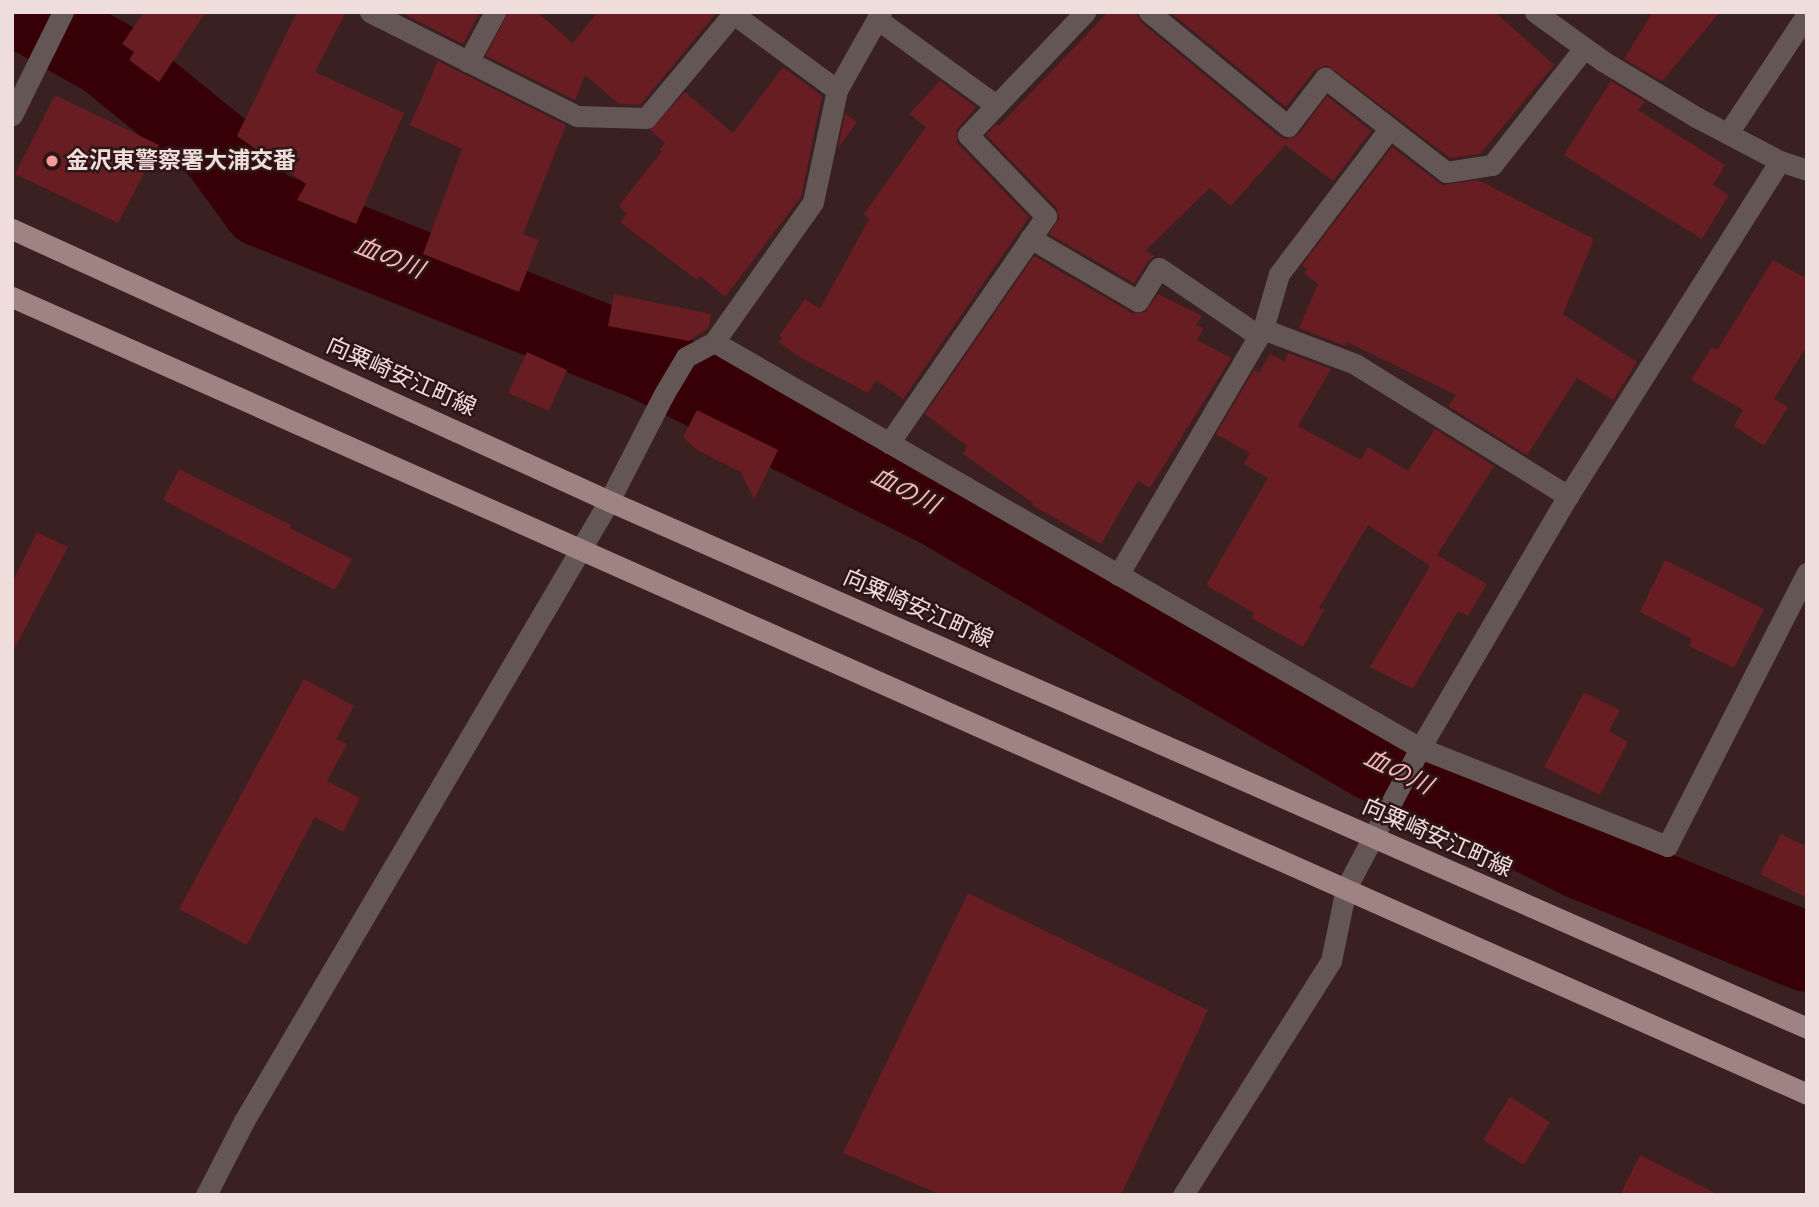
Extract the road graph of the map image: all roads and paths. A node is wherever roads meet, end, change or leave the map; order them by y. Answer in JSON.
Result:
{"nodes":[{"id":1,"x":370,"y":12,"type":"edge"},
{"id":2,"x":495,"y":12,"type":"edge"},
{"id":3,"x":1085,"y":12,"type":"edge"},
{"id":4,"x":1149,"y":12,"type":"edge"},
{"id":5,"x":1535,"y":12,"type":"edge"},
{"id":6,"x":732,"y":13,"type":"edge"},
{"id":7,"x":62,"y":14,"type":"edge"},
{"id":8,"x":1807,"y":14,"type":"edge"},
{"id":9,"x":879,"y":16,"type":"edge"},
{"id":10,"x":1584,"y":48,"type":"junction"},
{"id":11,"x":468,"y":62,"type":"junction"},
{"id":12,"x":837,"y":90,"type":"junction"},
{"id":13,"x":996,"y":105,"type":"junction"},
{"id":14,"x":12,"y":115,"type":"edge"},
{"id":15,"x":1390,"y":128,"type":"junction"},
{"id":16,"x":1728,"y":133,"type":"junction"},
{"id":17,"x":1780,"y":161,"type":"junction"},
{"id":18,"x":1807,"y":170,"type":"edge"},
{"id":19,"x":12,"y":229,"type":"edge"},
{"id":20,"x":1030,"y":238,"type":"junction"},
{"id":21,"x":12,"y":297,"type":"edge"},
{"id":22,"x":1261,"y":333,"type":"junction"},
{"id":23,"x":714,"y":342,"type":"junction"},
{"id":24,"x":888,"y":443,"type":"junction"},
{"id":25,"x":1568,"y":496,"type":"junction"},
{"id":26,"x":609,"y":501,"type":"junction"},
{"id":27,"x":580,"y":548,"type":"junction"},
{"id":28,"x":1807,"y":573,"type":"edge"},
{"id":29,"x":1118,"y":575,"type":"junction"},
{"id":30,"x":1419,"y":750,"type":"junction"},
{"id":31,"x":1373,"y":837,"type":"junction"},
{"id":32,"x":1346,"y":888,"type":"junction"},
{"id":33,"x":1807,"y":1028,"type":"edge"},
{"id":34,"x":1807,"y":1094,"type":"edge"},
{"id":35,"x":206,"y":1195,"type":"edge"},
{"id":36,"x":1183,"y":1195,"type":"edge"}],
"edges":[{"from":1,"to":11,"type":"street"},
{"from":2,"to":11,"type":"street"},
{"from":3,"to":13,"type":"street"},
{"from":4,"to":15,"type":"street"},
{"from":5,"to":10,"type":"street"},
{"from":6,"to":11,"type":"street"},
{"from":6,"to":12,"type":"street"},
{"from":7,"to":14,"type":"street"},
{"from":8,"to":16,"type":"street"},
{"from":9,"to":12,"type":"street"},
{"from":9,"to":13,"type":"street"},
{"from":10,"to":15,"type":"street"},
{"from":10,"to":16,"type":"street"},
{"from":12,"to":23,"type":"street"},
{"from":13,"to":20,"type":"street"},
{"from":15,"to":22,"type":"street"},
{"from":16,"to":17,"type":"street"},
{"from":17,"to":18,"type":"street"},
{"from":17,"to":25,"type":"street"},
{"from":19,"to":26,"type":"main road","name":"向粟崎安江町線"},
{"from":20,"to":22,"type":"street"},
{"from":20,"to":24,"type":"street"},
{"from":21,"to":27,"type":"main road"},
{"from":22,"to":25,"type":"street"},
{"from":22,"to":29,"type":"street"},
{"from":23,"to":24,"type":"street"},
{"from":23,"to":26,"type":"street"},
{"from":24,"to":29,"type":"street"},
{"from":25,"to":30,"type":"street"},
{"from":26,"to":27,"type":"street"},
{"from":26,"to":31,"type":"main road","name":"向粟崎安江町線"},
{"from":27,"to":32,"type":"main road"},
{"from":27,"to":35,"type":"street"},
{"from":28,"to":30,"type":"street"},
{"from":29,"to":30,"type":"street"},
{"from":30,"to":31,"type":"street"},
{"from":31,"to":32,"type":"street"},
{"from":31,"to":33,"type":"main road","name":"向粟崎安江町線"},
{"from":32,"to":34,"type":"main road"},
{"from":32,"to":36,"type":"street"}]}
